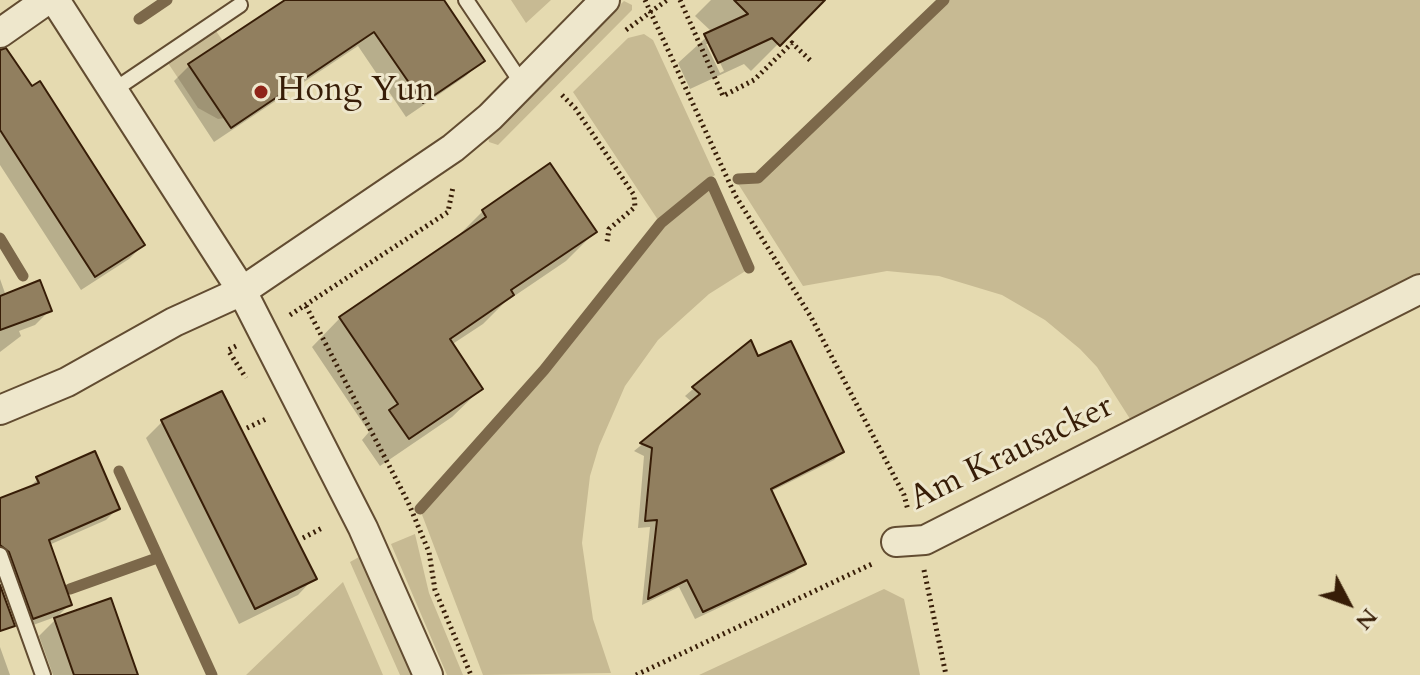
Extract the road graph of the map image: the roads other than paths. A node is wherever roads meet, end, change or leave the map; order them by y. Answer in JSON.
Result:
{"nodes":[{"id":1,"x":47,"y":0,"type":"edge"},
{"id":2,"x":55,"y":0,"type":"edge"},
{"id":3,"x":466,"y":0,"type":"edge"},
{"id":4,"x":605,"y":0,"type":"edge"},
{"id":5,"x":240,"y":5,"type":"dead end"},
{"id":6,"x":0,"y":33,"type":"edge"},
{"id":7,"x":523,"y":85,"type":"junction"},
{"id":8,"x":114,"y":90,"type":"junction"},
{"id":9,"x":1420,"y":289,"type":"edge"},
{"id":10,"x":242,"y":291,"type":"junction"},
{"id":11,"x":0,"y":410,"type":"edge"},
{"id":12,"x":904,"y":542,"type":"road end"},
{"id":13,"x":0,"y":555,"type":"edge"},
{"id":14,"x":43,"y":675,"type":"edge"},
{"id":15,"x":428,"y":675,"type":"edge"}],
"edges":[{"from":1,"to":6,"type":"street"},
{"from":2,"to":8,"type":"street"},
{"from":3,"to":7,"type":"lane"},
{"from":4,"to":7,"type":"street"},
{"from":5,"to":8,"type":"lane"},
{"from":7,"to":10,"type":"street"},
{"from":8,"to":10,"type":"street"},
{"from":9,"to":12,"type":"street","name":"Am Krausacker"},
{"from":10,"to":11,"type":"street"},
{"from":10,"to":15,"type":"street"},
{"from":13,"to":14,"type":"lane"}]}
